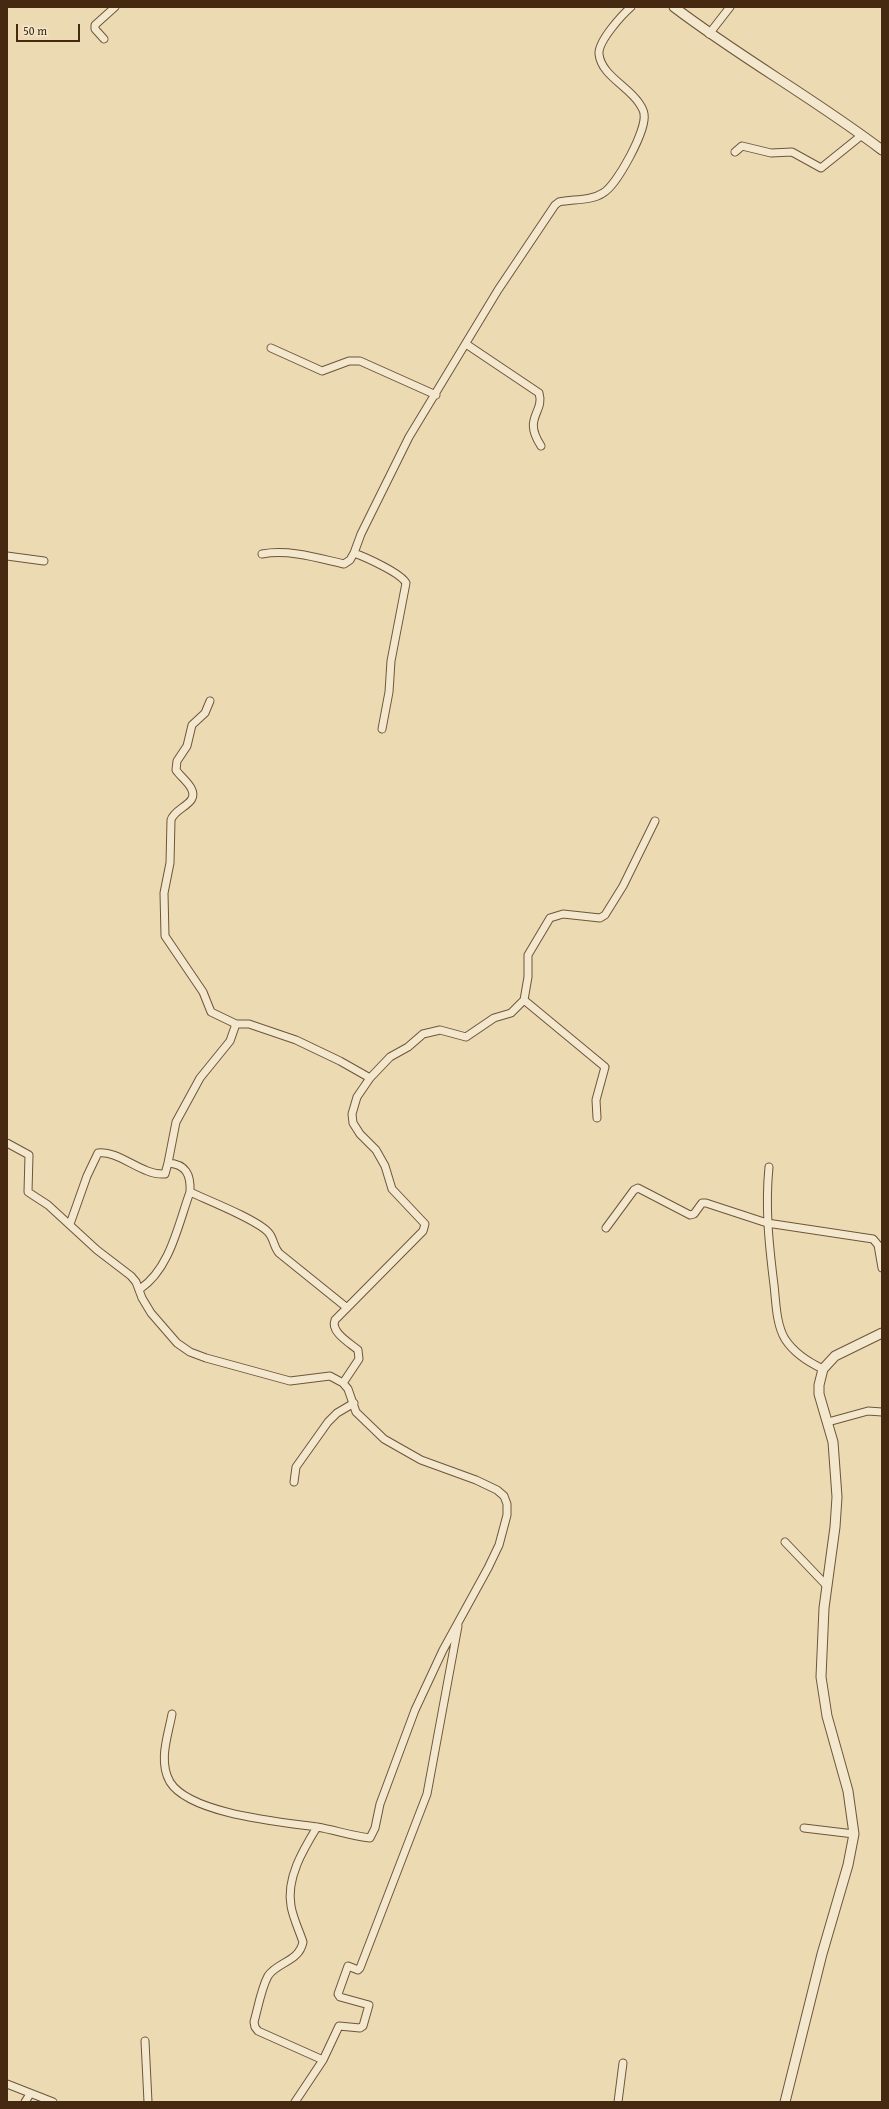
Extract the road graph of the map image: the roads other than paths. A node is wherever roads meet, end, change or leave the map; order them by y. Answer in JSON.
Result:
{"nodes":[{"id":1,"x":115,"y":7,"type":"edge"},
{"id":2,"x":631,"y":7,"type":"edge"},
{"id":3,"x":674,"y":7,"type":"edge"},
{"id":4,"x":730,"y":7,"type":"edge"},
{"id":5,"x":709,"y":34,"type":"junction"},
{"id":6,"x":104,"y":39,"type":"dead end"},
{"id":7,"x":862,"y":135,"type":"junction"},
{"id":8,"x":882,"y":150,"type":"edge"},
{"id":9,"x":735,"y":152,"type":"dead end"},
{"id":10,"x":466,"y":344,"type":"junction"},
{"id":11,"x":271,"y":348,"type":"dead end"},
{"id":12,"x":436,"y":395,"type":"junction"},
{"id":13,"x":541,"y":446,"type":"dead end"},
{"id":14,"x":354,"y":553,"type":"junction"},
{"id":15,"x":262,"y":554,"type":"dead end"},
{"id":16,"x":7,"y":556,"type":"edge"},
{"id":17,"x":44,"y":561,"type":"dead end"},
{"id":18,"x":210,"y":701,"type":"dead end"},
{"id":19,"x":382,"y":729,"type":"dead end"},
{"id":20,"x":655,"y":821,"type":"dead end"},
{"id":21,"x":524,"y":1000,"type":"junction"},
{"id":22,"x":236,"y":1024,"type":"junction"},
{"id":23,"x":370,"y":1078,"type":"junction"},
{"id":24,"x":597,"y":1118,"type":"dead end"},
{"id":25,"x":7,"y":1143,"type":"edge"},
{"id":26,"x":168,"y":1163,"type":"junction"},
{"id":27,"x":769,"y":1167,"type":"dead end"},
{"id":28,"x":190,"y":1192,"type":"junction"},
{"id":29,"x":767,"y":1223,"type":"junction"},
{"id":30,"x":70,"y":1224,"type":"junction"},
{"id":31,"x":606,"y":1228,"type":"dead end"},
{"id":32,"x":882,"y":1268,"type":"edge"},
{"id":33,"x":140,"y":1289,"type":"junction"},
{"id":34,"x":346,"y":1307,"type":"junction"},
{"id":35,"x":882,"y":1333,"type":"edge"},
{"id":36,"x":823,"y":1369,"type":"junction"},
{"id":37,"x":343,"y":1383,"type":"junction"},
{"id":38,"x":354,"y":1403,"type":"junction"},
{"id":39,"x":882,"y":1412,"type":"edge"},
{"id":40,"x":828,"y":1422,"type":"junction"},
{"id":41,"x":294,"y":1482,"type":"dead end"},
{"id":42,"x":785,"y":1542,"type":"dead end"},
{"id":43,"x":826,"y":1584,"type":"junction"},
{"id":44,"x":459,"y":1618,"type":"junction"},
{"id":45,"x":172,"y":1714,"type":"dead end"},
{"id":46,"x":318,"y":1827,"type":"junction"},
{"id":47,"x":804,"y":1828,"type":"dead end"},
{"id":48,"x":854,"y":1834,"type":"junction"},
{"id":49,"x":145,"y":2041,"type":"dead end"},
{"id":50,"x":323,"y":2060,"type":"junction"},
{"id":51,"x":623,"y":2063,"type":"dead end"},
{"id":52,"x":7,"y":2084,"type":"edge"},
{"id":53,"x":30,"y":2094,"type":"junction"},
{"id":54,"x":25,"y":2102,"type":"edge"},
{"id":55,"x":53,"y":2102,"type":"edge"},
{"id":56,"x":148,"y":2102,"type":"edge"},
{"id":57,"x":295,"y":2102,"type":"edge"},
{"id":58,"x":618,"y":2102,"type":"edge"},
{"id":59,"x":785,"y":2102,"type":"edge"}],
"edges":[{"from":1,"to":6,"type":"street"},
{"from":2,"to":10,"type":"street"},
{"from":3,"to":5,"type":"street"},
{"from":4,"to":5,"type":"street"},
{"from":5,"to":7,"type":"street"},
{"from":7,"to":8,"type":"street"},
{"from":7,"to":9,"type":"street"},
{"from":10,"to":12,"type":"street"},
{"from":10,"to":13,"type":"street"},
{"from":11,"to":12,"type":"street"},
{"from":12,"to":14,"type":"street"},
{"from":14,"to":15,"type":"street"},
{"from":14,"to":19,"type":"street"},
{"from":16,"to":17,"type":"street"},
{"from":18,"to":22,"type":"street"},
{"from":20,"to":21,"type":"street"},
{"from":21,"to":23,"type":"street"},
{"from":21,"to":24,"type":"street"},
{"from":22,"to":23,"type":"street"},
{"from":22,"to":26,"type":"street"},
{"from":23,"to":34,"type":"street"},
{"from":25,"to":30,"type":"street"},
{"from":26,"to":28,"type":"street"},
{"from":26,"to":30,"type":"street"},
{"from":27,"to":29,"type":"street"},
{"from":28,"to":33,"type":"street"},
{"from":28,"to":34,"type":"street"},
{"from":29,"to":31,"type":"street"},
{"from":29,"to":32,"type":"street"},
{"from":29,"to":36,"type":"street"},
{"from":30,"to":33,"type":"street"},
{"from":33,"to":37,"type":"street"},
{"from":34,"to":37,"type":"street"},
{"from":35,"to":36,"type":"street"},
{"from":36,"to":40,"type":"street"},
{"from":37,"to":38,"type":"street"},
{"from":38,"to":41,"type":"street"},
{"from":38,"to":44,"type":"street"},
{"from":39,"to":40,"type":"street"},
{"from":40,"to":43,"type":"street"},
{"from":42,"to":43,"type":"street"},
{"from":43,"to":48,"type":"street"},
{"from":44,"to":46,"type":"street"},
{"from":44,"to":50,"type":"street"},
{"from":45,"to":46,"type":"street"},
{"from":46,"to":50,"type":"street"},
{"from":47,"to":48,"type":"street"},
{"from":48,"to":59,"type":"street"},
{"from":49,"to":56,"type":"street"},
{"from":50,"to":57,"type":"street"},
{"from":51,"to":58,"type":"street"},
{"from":52,"to":53,"type":"street"},
{"from":53,"to":54,"type":"street"},
{"from":53,"to":55,"type":"street"}]}
